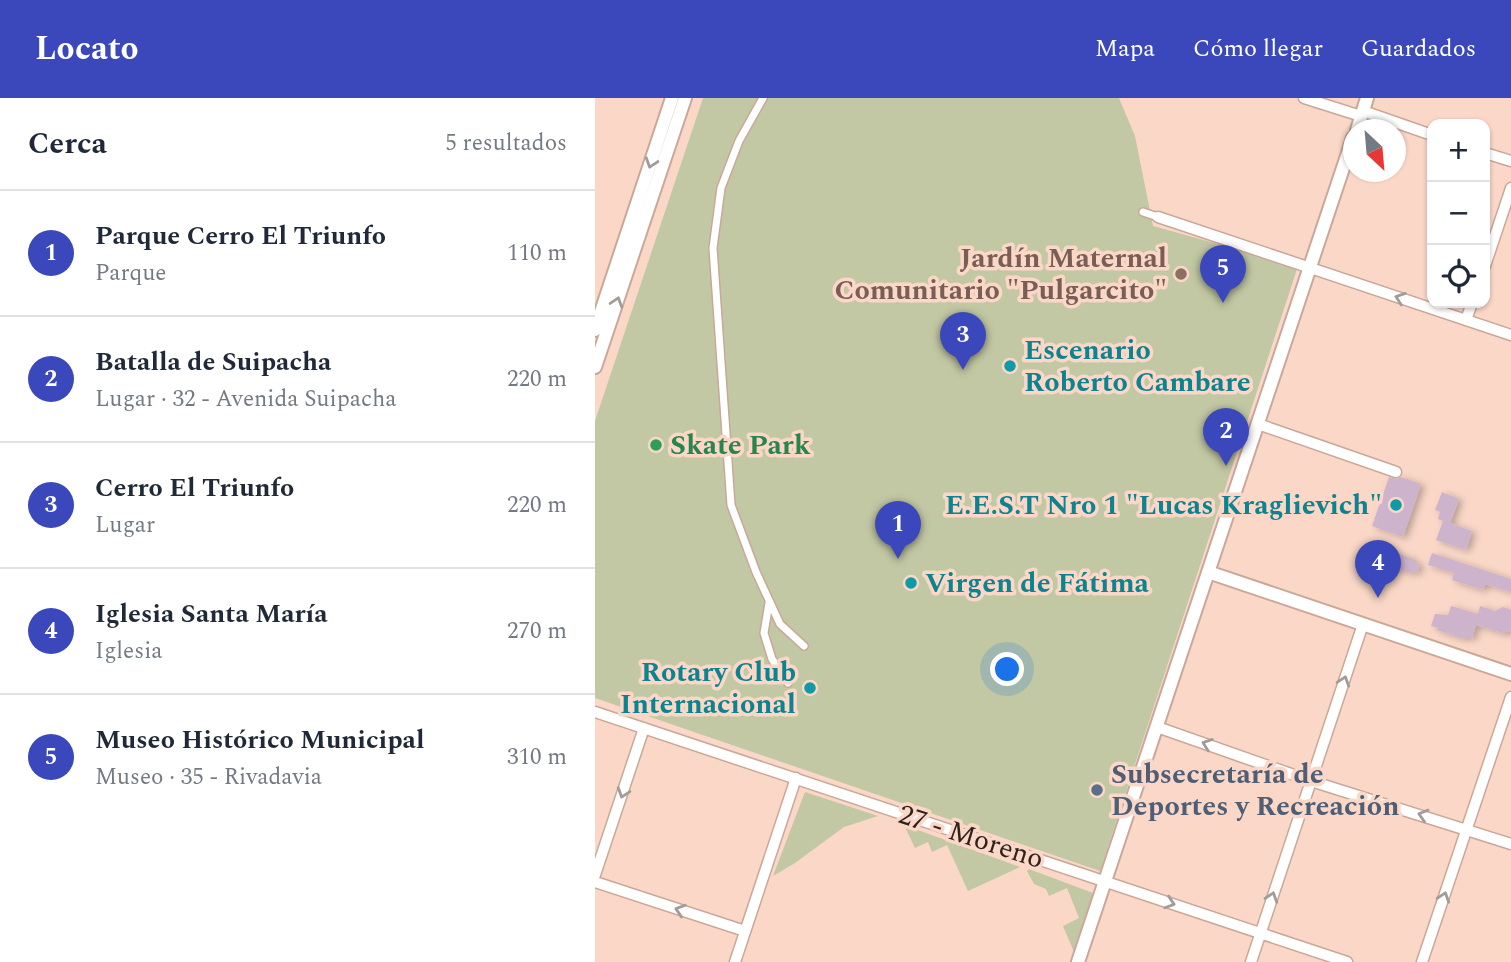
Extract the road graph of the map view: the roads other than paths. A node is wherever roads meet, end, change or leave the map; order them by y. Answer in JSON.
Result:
{"nodes":[{"id":1,"x":672,"y":98,"type":"edge"},
{"id":2,"x":685,"y":98,"type":"edge"},
{"id":3,"x":763,"y":98,"type":"edge"},
{"id":4,"x":1304,"y":98,"type":"edge"},
{"id":5,"x":1367,"y":98,"type":"edge"},
{"id":6,"x":1362,"y":114,"type":"junction"},
{"id":7,"x":1360,"y":119,"type":"edge"},
{"id":8,"x":1427,"y":134,"type":"edge"},
{"id":9,"x":1490,"y":155,"type":"edge"},
{"id":10,"x":1511,"y":161,"type":"edge"},
{"id":11,"x":1343,"y":168,"type":"edge"},
{"id":12,"x":1511,"y":188,"type":"edge"},
{"id":13,"x":1143,"y":212,"type":"dead end"},
{"id":14,"x":1159,"y":217,"type":"joint"},
{"id":15,"x":1490,"y":251,"type":"edge"},
{"id":16,"x":1310,"y":267,"type":"junction"},
{"id":17,"x":1471,"y":308,"type":"edge"},
{"id":18,"x":1467,"y":320,"type":"junction"},
{"id":19,"x":595,"y":330,"type":"edge"},
{"id":20,"x":1511,"y":335,"type":"edge"},
{"id":21,"x":595,"y":367,"type":"edge"},
{"id":22,"x":1258,"y":424,"type":"junction"},
{"id":23,"x":1396,"y":472,"type":"dead end"},
{"id":24,"x":1208,"y":572,"type":"junction"},
{"id":25,"x":769,"y":602,"type":"junction"},
{"id":26,"x":1363,"y":624,"type":"junction"},
{"id":27,"x":804,"y":646,"type":"dead end"},
{"id":28,"x":1511,"y":674,"type":"edge"},
{"id":29,"x":788,"y":683,"type":"dead end"},
{"id":30,"x":1511,"y":697,"type":"edge"},
{"id":31,"x":595,"y":712,"type":"edge"},
{"id":32,"x":1157,"y":727,"type":"junction"},
{"id":33,"x":644,"y":728,"type":"junction"},
{"id":34,"x":796,"y":778,"type":"junction"},
{"id":35,"x":1311,"y":781,"type":"junction"},
{"id":36,"x":1467,"y":829,"type":"junction"},
{"id":37,"x":1511,"y":844,"type":"edge"},
{"id":38,"x":595,"y":875,"type":"edge"},
{"id":39,"x":1105,"y":881,"type":"junction"},
{"id":40,"x":595,"y":882,"type":"edge"},
{"id":41,"x":745,"y":932,"type":"junction"},
{"id":42,"x":1260,"y":933,"type":"junction"},
{"id":43,"x":735,"y":962,"type":"edge"},
{"id":44,"x":1078,"y":962,"type":"edge"},
{"id":45,"x":1251,"y":962,"type":"edge"},
{"id":46,"x":1347,"y":962,"type":"edge"},
{"id":47,"x":1423,"y":962,"type":"edge"}],
"edges":[{"from":1,"to":19,"type":"street","one_way":true},
{"from":21,"to":2,"type":"street","one_way":true},
{"from":3,"to":25,"type":"street"},
{"from":4,"to":6,"type":"street"},
{"from":5,"to":6,"type":"street"},
{"from":6,"to":7,"type":"street"},
{"from":6,"to":8,"type":"street"},
{"from":9,"to":10,"type":"street"},
{"from":11,"to":16,"type":"street"},
{"from":12,"to":15,"type":"street"},
{"from":13,"to":14,"type":"street"},
{"from":14,"to":16,"type":"street"},
{"from":18,"to":16,"type":"street","one_way":true},
{"from":16,"to":22,"type":"street"},
{"from":17,"to":18,"type":"street"},
{"from":18,"to":20,"type":"street"},
{"from":22,"to":23,"type":"street"},
{"from":22,"to":24,"type":"street"},
{"from":24,"to":26,"type":"street"},
{"from":24,"to":32,"type":"street"},
{"from":25,"to":27,"type":"street"},
{"from":25,"to":29,"type":"street"},
{"from":26,"to":28,"type":"street"},
{"from":35,"to":26,"type":"street","one_way":true},
{"from":30,"to":36,"type":"street"},
{"from":31,"to":33,"type":"street","name":"27 - Moreno"},
{"from":35,"to":32,"type":"street","one_way":true},
{"from":32,"to":39,"type":"street"},
{"from":33,"to":34,"type":"street","name":"27 - Moreno"},
{"from":33,"to":38,"type":"street","one_way":true},
{"from":34,"to":39,"type":"street","name":"27 - Moreno"},
{"from":34,"to":41,"type":"street"},
{"from":36,"to":35,"type":"street","one_way":true},
{"from":42,"to":35,"type":"street","one_way":true},
{"from":36,"to":37,"type":"street"},
{"from":47,"to":36,"type":"street","one_way":true},
{"from":39,"to":42,"type":"street","name":"27 - Moreno","one_way":true},
{"from":39,"to":44,"type":"street"},
{"from":41,"to":40,"type":"street","one_way":true},
{"from":41,"to":43,"type":"street"},
{"from":42,"to":45,"type":"street"},
{"from":42,"to":46,"type":"street","name":"27 - Moreno"}]}
